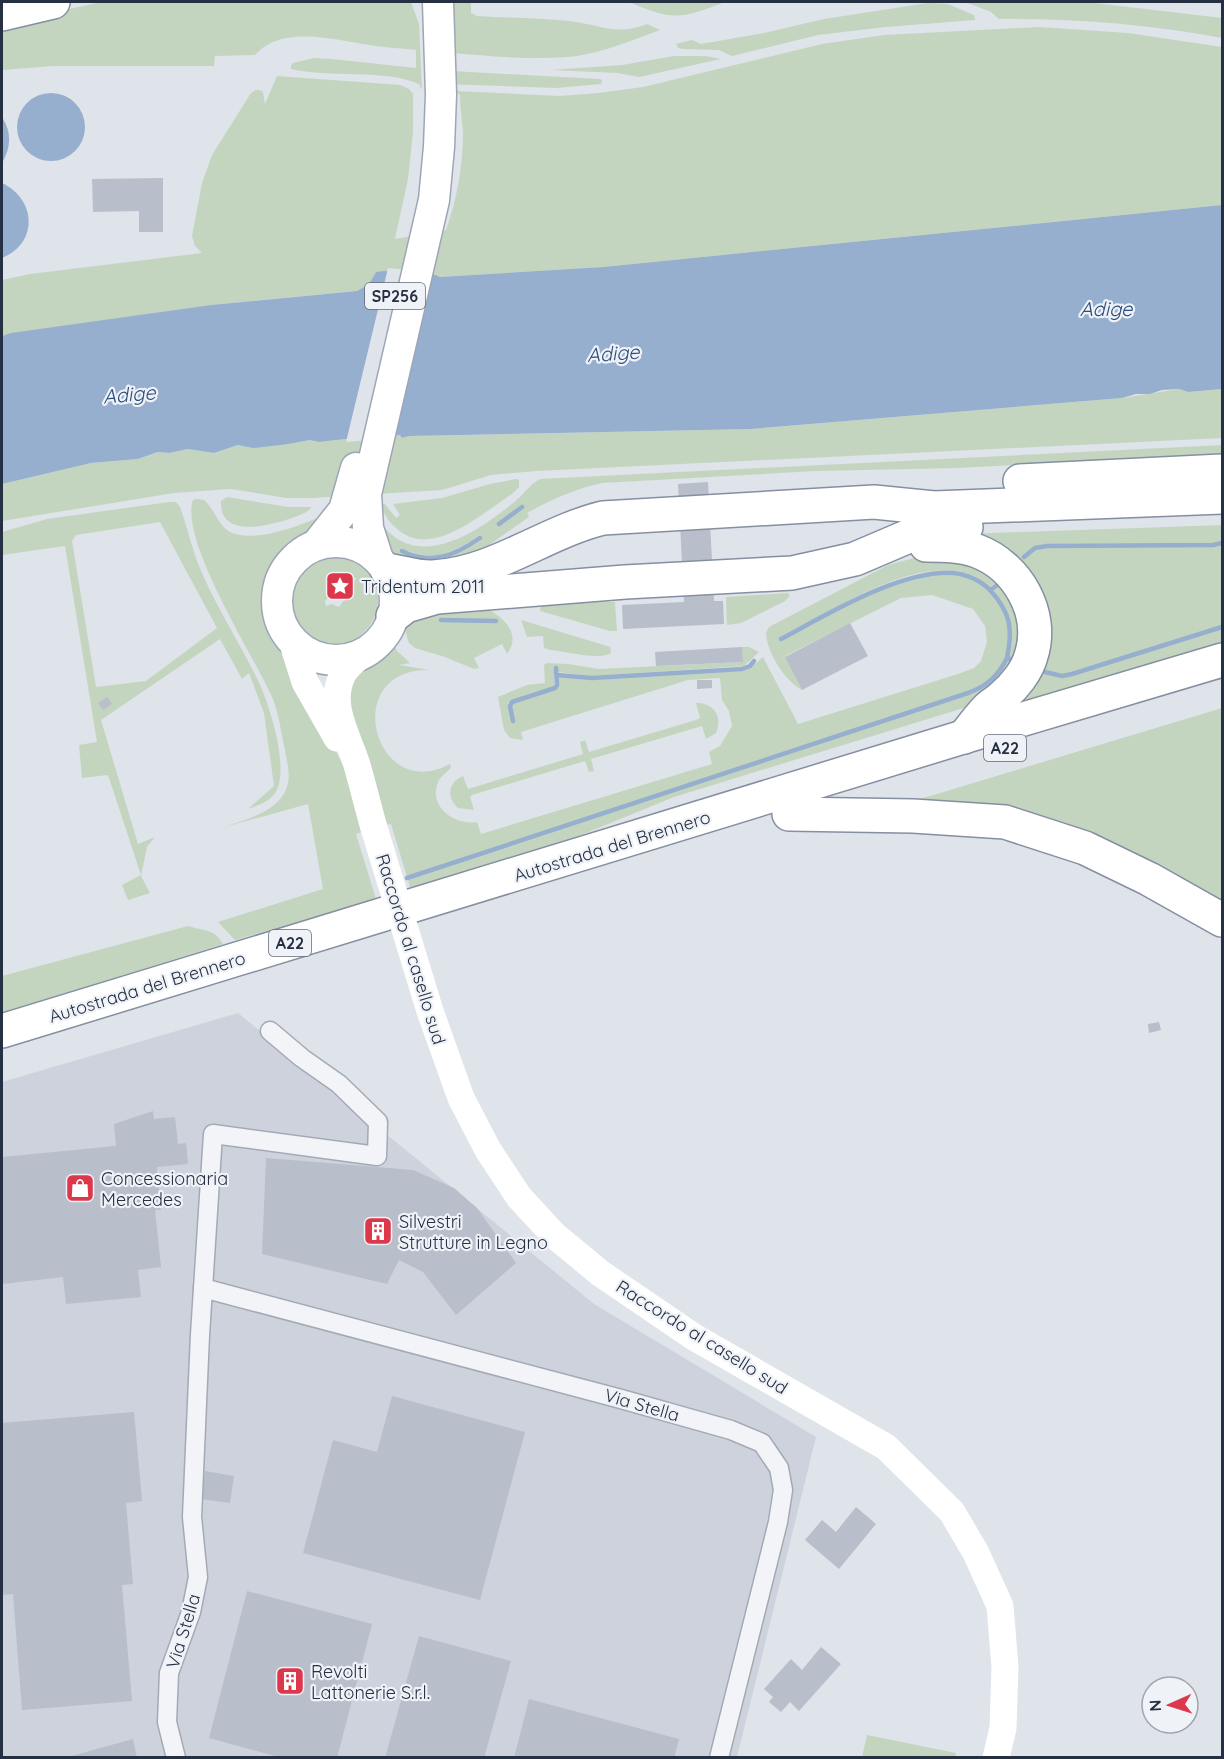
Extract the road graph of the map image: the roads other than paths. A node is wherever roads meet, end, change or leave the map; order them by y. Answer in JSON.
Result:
{"nodes":[{"id":1,"x":53,"y":2,"type":"edge"},
{"id":2,"x":425,"y":2,"type":"edge"},
{"id":3,"x":438,"y":2,"type":"edge"},
{"id":4,"x":2,"y":14,"type":"edge"},
{"id":5,"x":435,"y":94,"type":"junction"},
{"id":6,"x":1222,"y":471,"type":"edge"},
{"id":7,"x":358,"y":495,"type":"junction"},
{"id":8,"x":1222,"y":496,"type":"edge"},
{"id":9,"x":874,"y":502,"type":"junction"},
{"id":10,"x":1222,"y":516,"type":"edge"},
{"id":11,"x":317,"y":544,"type":"junction"},
{"id":12,"x":877,"y":551,"type":"junction"},
{"id":13,"x":382,"y":564,"type":"junction"},
{"id":14,"x":393,"y":616,"type":"junction"},
{"id":15,"x":292,"y":641,"type":"junction"},
{"id":16,"x":360,"y":655,"type":"junction"},
{"id":17,"x":1222,"y":660,"type":"edge"},
{"id":18,"x":1222,"y":682,"type":"edge"},
{"id":19,"x":963,"y":737,"type":"junction"},
{"id":20,"x":363,"y":786,"type":"junction"},
{"id":21,"x":789,"y":814,"type":"junction"},
{"id":22,"x":1222,"y":920,"type":"edge"},
{"id":23,"x":2,"y":1031,"type":"edge"},
{"id":24,"x":270,"y":1031,"type":"dead end"},
{"id":25,"x":2,"y":1053,"type":"edge"},
{"id":26,"x":203,"y":1288,"type":"junction"},
{"id":27,"x":176,"y":1758,"type":"edge"},
{"id":28,"x":719,"y":1758,"type":"edge"},
{"id":29,"x":996,"y":1758,"type":"edge"}],
"edges":[{"from":1,"to":4,"type":"highway"},
{"from":2,"to":5,"type":"main road","name":"Raccordo al casello sud","number":"SP256"},
{"from":3,"to":5,"type":"main road","name":"Raccordo al casello sud","number":"SP256"},
{"from":5,"to":7,"type":"main road","name":"Raccordo al casello sud","number":"SP256"},
{"from":6,"to":9,"type":"highway"},
{"from":7,"to":11,"type":"main road","name":"Raccordo al casello sud","number":"SP256"},
{"from":7,"to":13,"type":"main road","name":"Raccordo al casello sud","number":"SP256"},
{"from":8,"to":9,"type":"highway"},
{"from":9,"to":13,"type":"highway"},
{"from":10,"to":12,"type":"highway"},
{"from":11,"to":13,"type":"main road"},
{"from":11,"to":15,"type":"main road","name":"Raccordo al casello sud","number":"SP256"},
{"from":12,"to":14,"type":"highway"},
{"from":12,"to":19,"type":"highway"},
{"from":13,"to":14,"type":"main road","name":"Raccordo al casello sud","number":"SP256"},
{"from":14,"to":16,"type":"main road","name":"Raccordo al casello sud","number":"SP256"},
{"from":15,"to":16,"type":"main road"},
{"from":15,"to":20,"type":"main road","name":"Raccordo al casello sud","number":"SP256"},
{"from":16,"to":20,"type":"main road","name":"Raccordo al casello sud","number":"SP256"},
{"from":17,"to":19,"type":"highway","name":"Autostrada del Brennero","number":"A22"},
{"from":18,"to":21,"type":"highway","name":"Autostrada del Brennero","number":"A22"},
{"from":19,"to":23,"type":"highway","name":"Autostrada del Brennero","number":"A22"},
{"from":20,"to":29,"type":"main road","name":"Raccordo al casello sud","number":"SP256","bridge":true},
{"from":21,"to":22,"type":"highway"},
{"from":21,"to":25,"type":"highway","name":"Autostrada del Brennero","number":"A22"},
{"from":24,"to":26,"type":"street","name":"Via Stella"},
{"from":26,"to":27,"type":"street","name":"Via Stella"},
{"from":26,"to":28,"type":"street","name":"Via Stella"}]}
